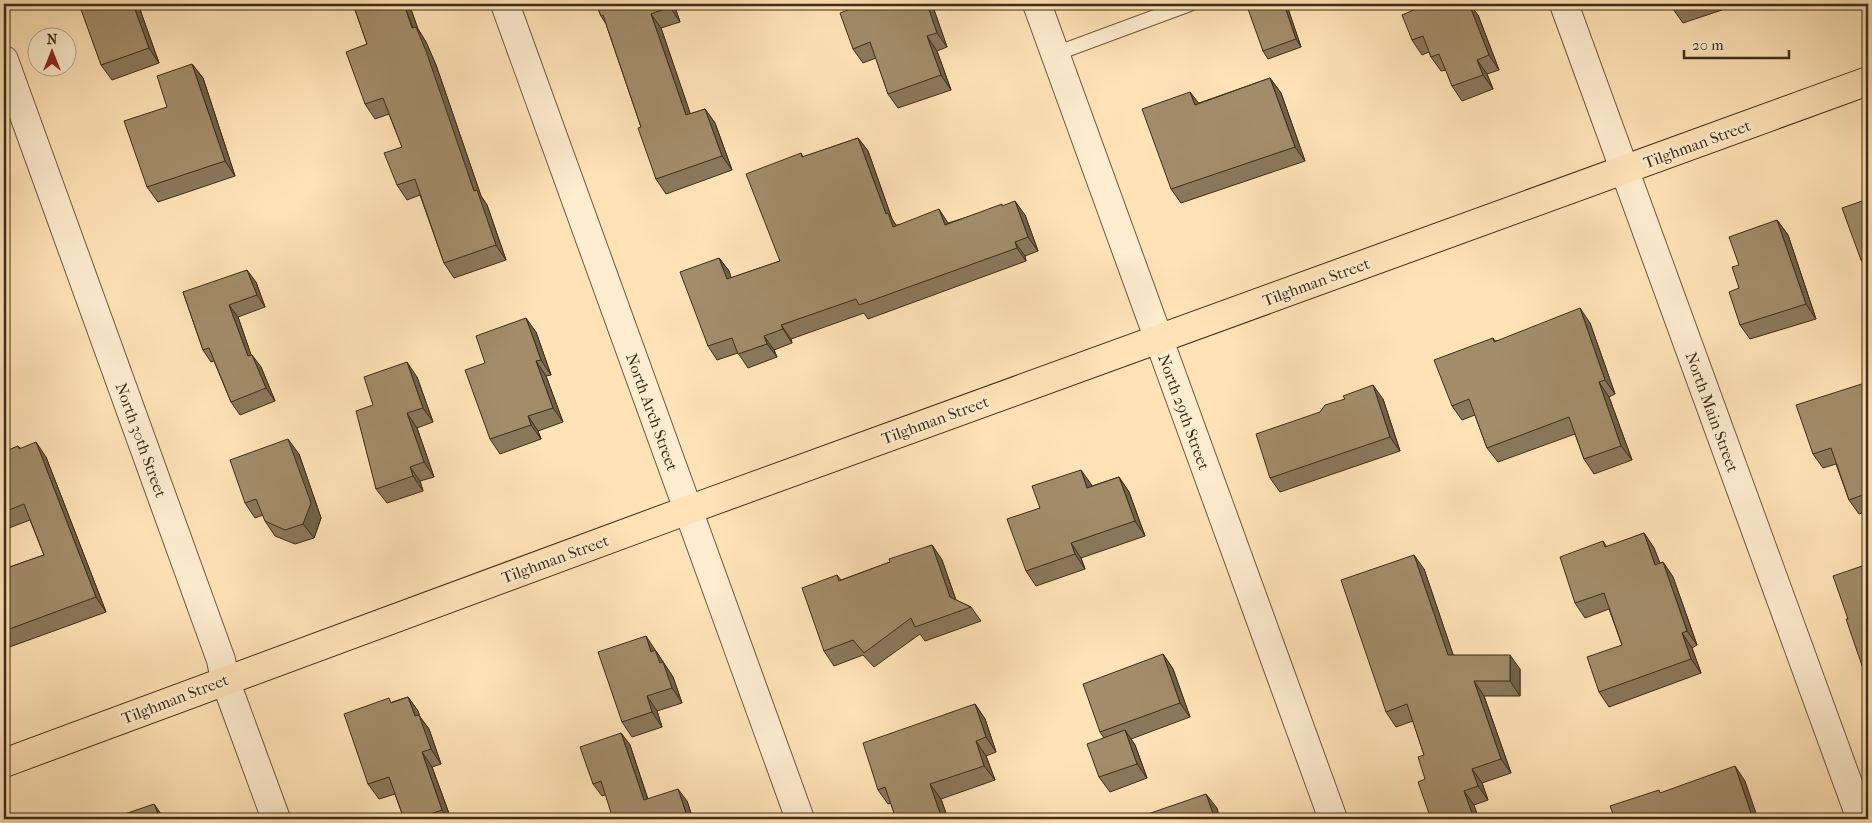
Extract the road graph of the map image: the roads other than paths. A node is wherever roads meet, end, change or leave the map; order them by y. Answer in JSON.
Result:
{"nodes":[{"id":1,"x":505,"y":4,"type":"edge"},
{"id":2,"x":1037,"y":4,"type":"edge"},
{"id":3,"x":1190,"y":4,"type":"edge"},
{"id":4,"x":1564,"y":4,"type":"edge"},
{"id":5,"x":1055,"y":54,"type":"junction"},
{"id":6,"x":4,"y":60,"type":"edge"},
{"id":7,"x":1868,"y":81,"type":"edge"},
{"id":8,"x":1624,"y":170,"type":"junction"},
{"id":9,"x":1158,"y":339,"type":"junction"},
{"id":10,"x":688,"y":510,"type":"junction"},
{"id":11,"x":225,"y":680,"type":"junction"},
{"id":12,"x":4,"y":763,"type":"edge"},
{"id":13,"x":276,"y":819,"type":"edge"},
{"id":14,"x":800,"y":819,"type":"edge"},
{"id":15,"x":1333,"y":819,"type":"edge"},
{"id":16,"x":1861,"y":819,"type":"edge"}],
"edges":[{"from":1,"to":10,"type":"street","name":"North Arch Street"},
{"from":2,"to":5,"type":"street","name":"North 29th Street"},
{"from":3,"to":5,"type":"lane"},
{"from":4,"to":8,"type":"street","name":"North Main Street"},
{"from":5,"to":9,"type":"street","name":"North 29th Street"},
{"from":6,"to":11,"type":"street","name":"North 30th Street"},
{"from":7,"to":8,"type":"main road","name":"Tilghman Street"},
{"from":8,"to":9,"type":"main road","name":"Tilghman Street"},
{"from":8,"to":16,"type":"street","name":"North Main Street"},
{"from":9,"to":10,"type":"main road","name":"Tilghman Street"},
{"from":9,"to":15,"type":"street","name":"North 29th Street"},
{"from":10,"to":11,"type":"main road","name":"Tilghman Street"},
{"from":10,"to":14,"type":"street","name":"North Arch Street"},
{"from":11,"to":12,"type":"main road","name":"Tilghman Street"},
{"from":11,"to":13,"type":"street","name":"North 30th Street"}]}
